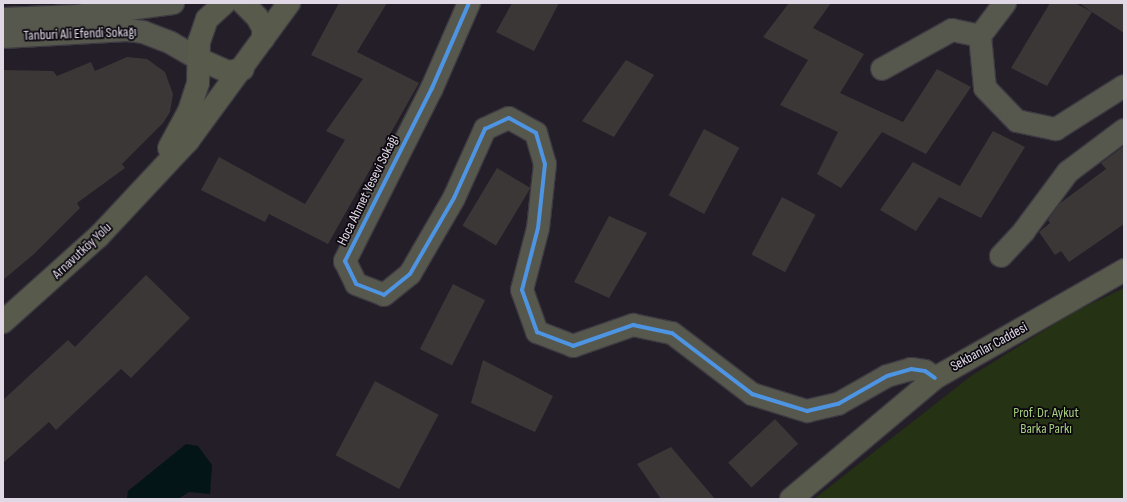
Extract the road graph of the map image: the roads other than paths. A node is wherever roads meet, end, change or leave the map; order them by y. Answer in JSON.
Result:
{"nodes":[{"id":1,"x":173,"y":3,"type":"edge"},
{"id":2,"x":225,"y":3,"type":"edge"},
{"id":3,"x":242,"y":3,"type":"edge"},
{"id":4,"x":289,"y":3,"type":"edge"},
{"id":5,"x":469,"y":3,"type":"edge"},
{"id":6,"x":1005,"y":3,"type":"edge"},
{"id":7,"x":3,"y":19,"type":"edge"},
{"id":8,"x":980,"y":36,"type":"junction"},
{"id":9,"x":3,"y":37,"type":"edge"},
{"id":10,"x":263,"y":39,"type":"junction"},
{"id":11,"x":199,"y":59,"type":"junction"},
{"id":12,"x":243,"y":69,"type":"junction"},
{"id":13,"x":882,"y":69,"type":"dead end"},
{"id":14,"x":1124,"y":86,"type":"edge"},
{"id":15,"x":1124,"y":130,"type":"edge"},
{"id":16,"x":155,"y":174,"type":"junction"},
{"id":17,"x":1001,"y":256,"type":"dead end"},
{"id":18,"x":1124,"y":270,"type":"edge"},
{"id":19,"x":3,"y":322,"type":"edge"},
{"id":20,"x":934,"y":378,"type":"junction"},
{"id":21,"x":791,"y":499,"type":"edge"}],
"edges":[{"from":1,"to":7,"type":"street","name":"Tanburi Ali Efendi Sokağı"},
{"from":2,"to":11,"type":"main road"},
{"from":3,"to":10,"type":"main road"},
{"from":4,"to":10,"type":"main road"},
{"from":5,"to":20,"type":"street","name":"Hoca Ahmet Yesevi Sokağı"},
{"from":6,"to":8,"type":"street"},
{"from":8,"to":13,"type":"street"},
{"from":8,"to":14,"type":"street"},
{"from":9,"to":11,"type":"street","name":"Tanburi Ali Efendi Sokağı"},
{"from":10,"to":12,"type":"main road"},
{"from":11,"to":12,"type":"main road"},
{"from":11,"to":16,"type":"main road"},
{"from":12,"to":16,"type":"main road"},
{"from":15,"to":17,"type":"street"},
{"from":16,"to":19,"type":"main road","name":"Arnavutköy Yolu"},
{"from":18,"to":20,"type":"main road","name":"Sekbanlar Caddesi"},
{"from":20,"to":21,"type":"main road","name":"Sekbanlar Caddesi"}]}
